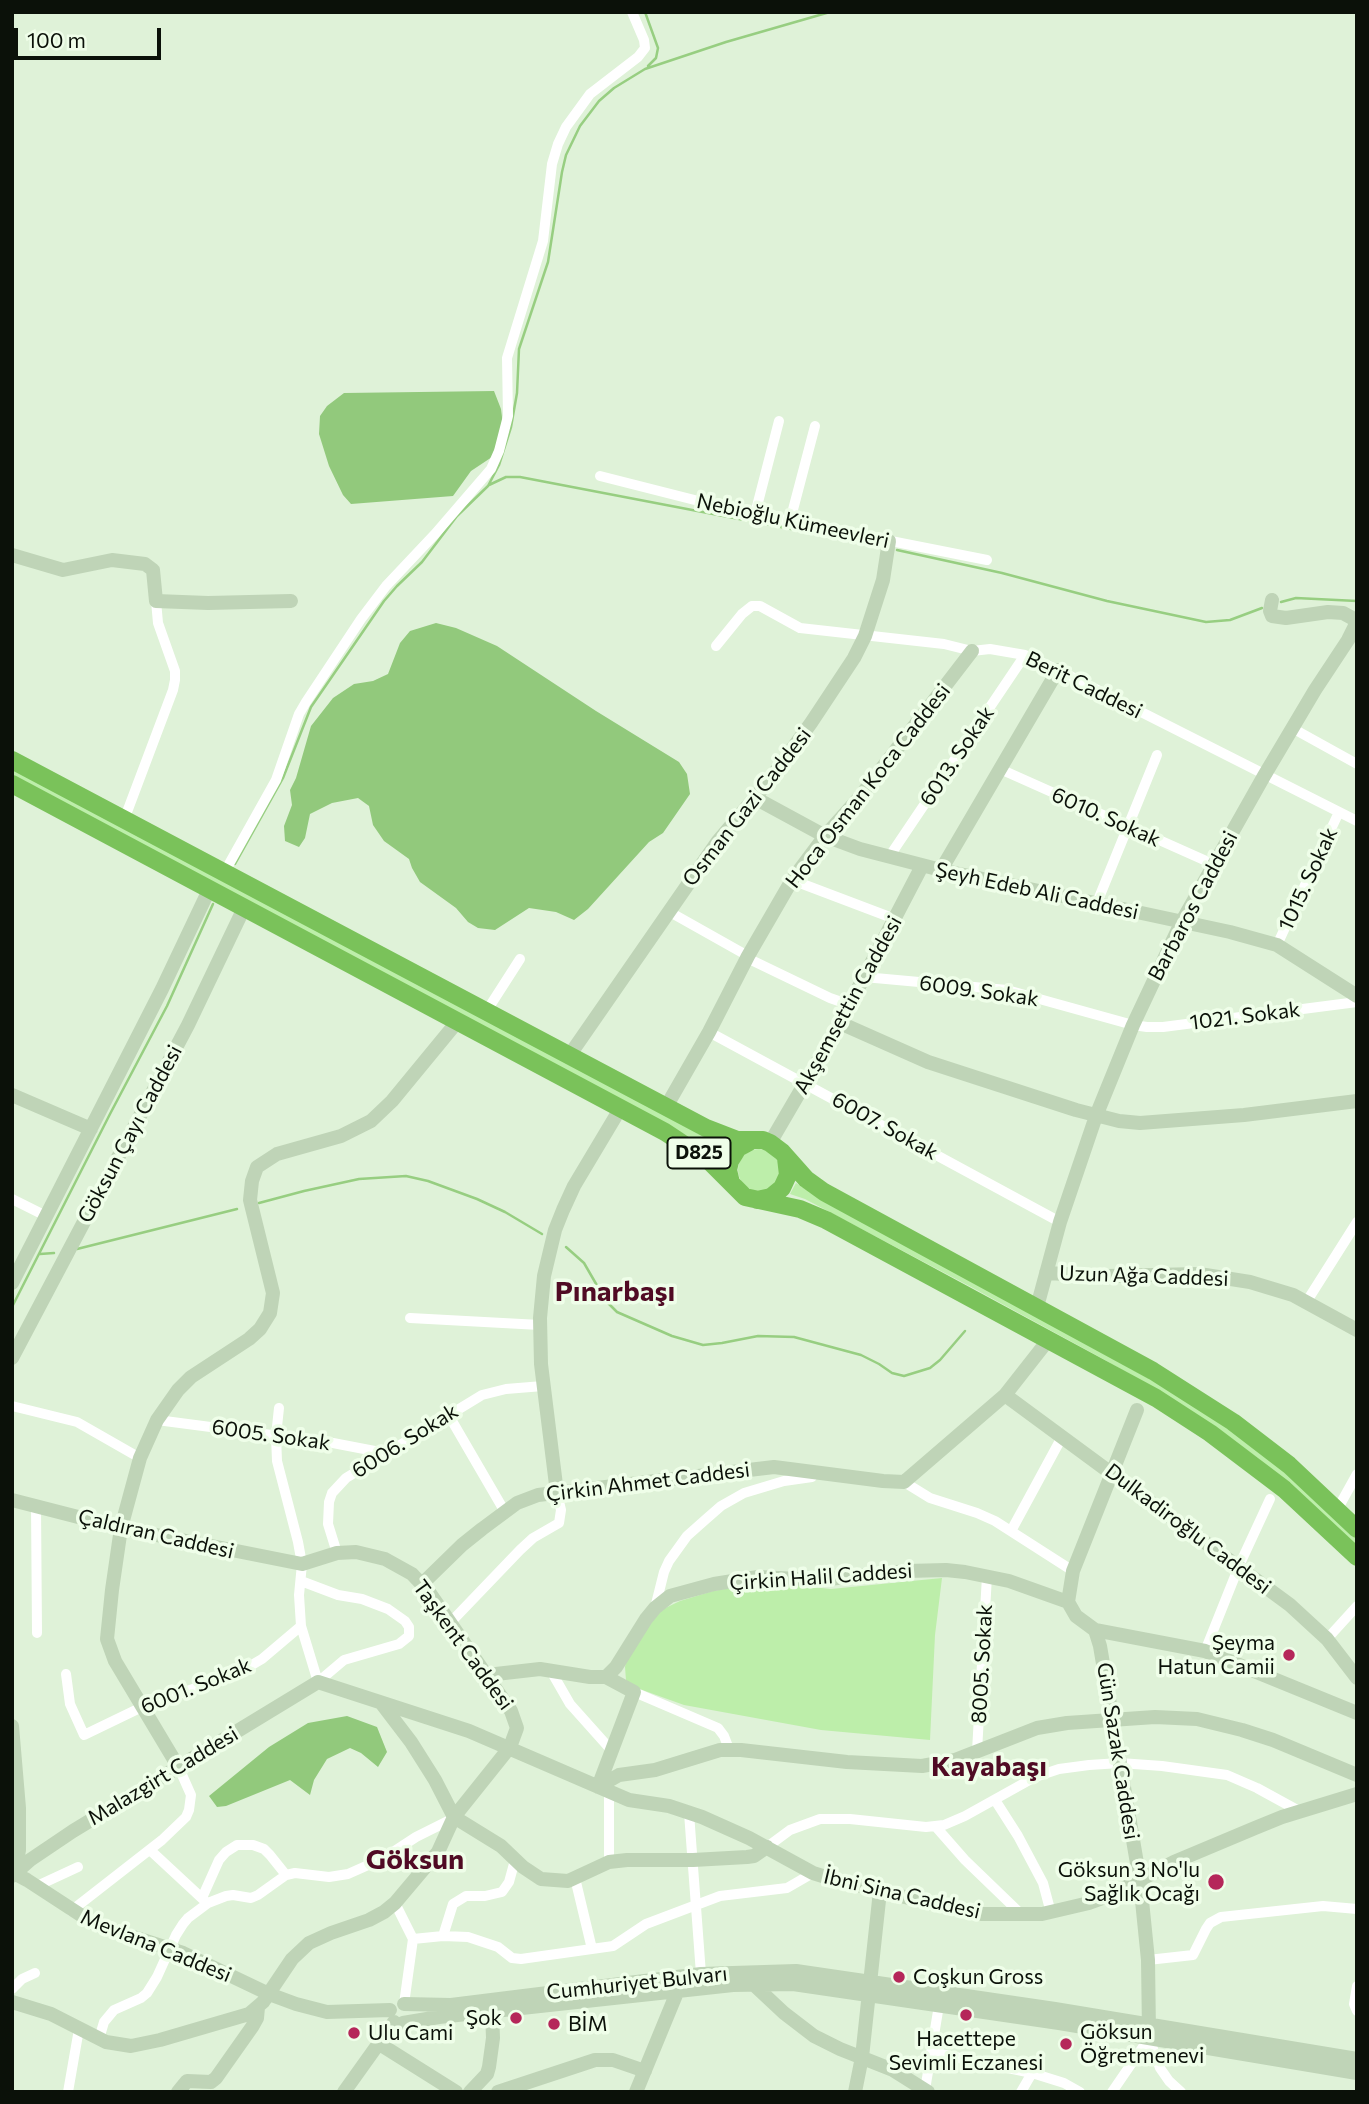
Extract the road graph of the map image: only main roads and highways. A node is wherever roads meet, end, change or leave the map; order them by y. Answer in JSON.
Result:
{"nodes":[{"id":1,"x":12,"y":760,"type":"edge"},
{"id":2,"x":12,"y":784,"type":"edge"},
{"id":3,"x":749,"y":1142,"type":"junction"},
{"id":4,"x":786,"y":1158,"type":"junction"},
{"id":5,"x":732,"y":1183,"type":"junction"},
{"id":6,"x":757,"y":1200,"type":"junction"},
{"id":7,"x":1357,"y":1529,"type":"edge"},
{"id":8,"x":1357,"y":1557,"type":"edge"}],
"edges":[{"from":1,"to":3,"type":"highway","number":"D825"},
{"from":2,"to":5,"type":"highway","number":"D825"},
{"from":3,"to":4,"type":"highway","number":"D825"},
{"from":3,"to":5,"type":"highway"},
{"from":4,"to":6,"type":"highway"},
{"from":4,"to":7,"type":"highway"},
{"from":5,"to":6,"type":"highway","number":"D825"},
{"from":6,"to":8,"type":"highway","number":"D825"}]}
